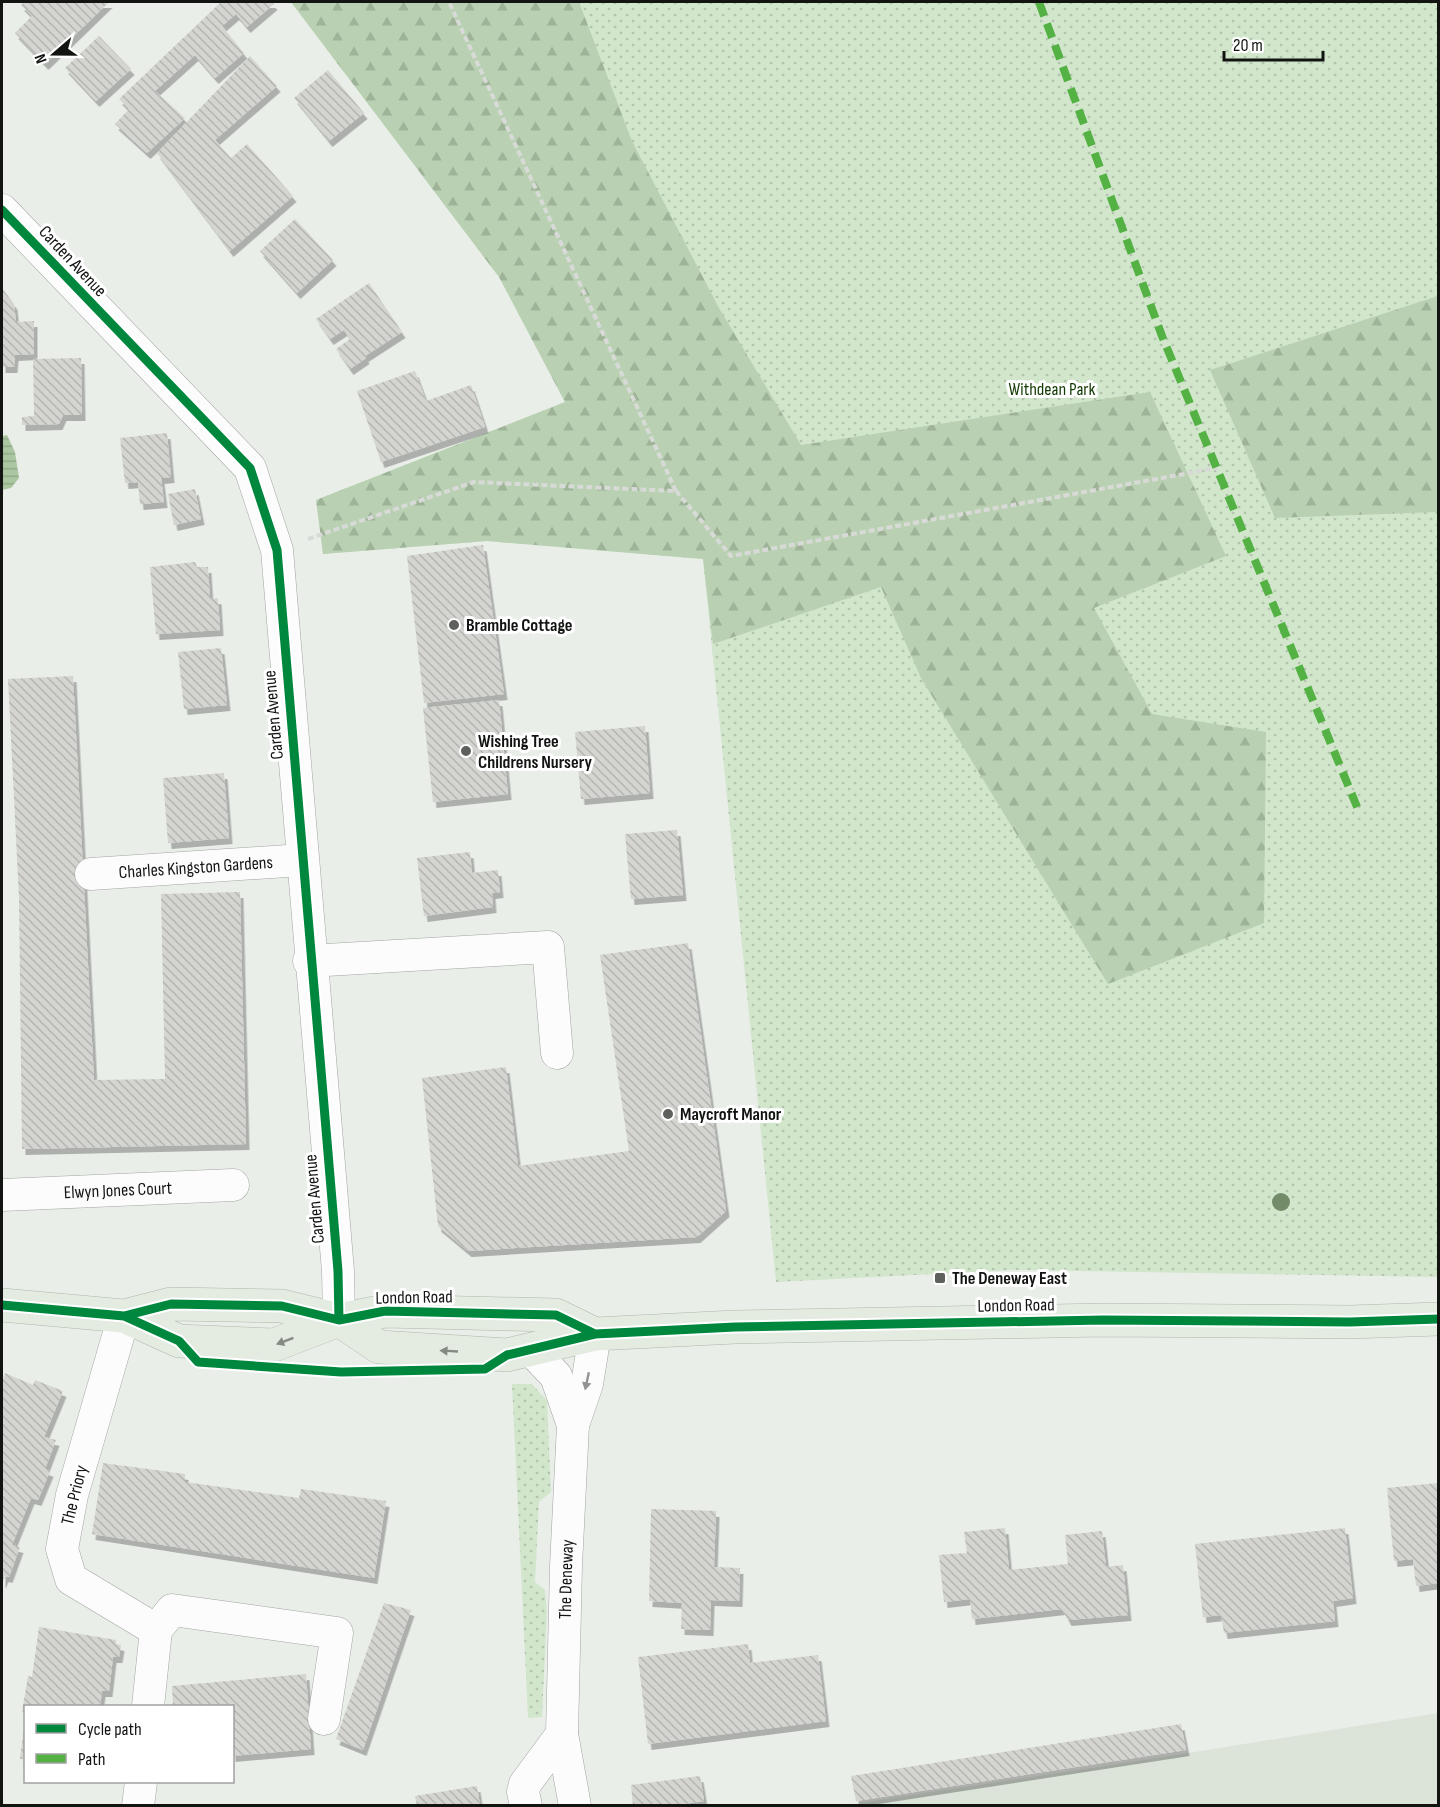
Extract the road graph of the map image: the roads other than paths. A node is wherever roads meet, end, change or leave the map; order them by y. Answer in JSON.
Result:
{"nodes":[{"id":1,"x":2,"y":210,"type":"edge"},
{"id":2,"x":302,"y":860,"type":"junction"},
{"id":3,"x":91,"y":874,"type":"dead end"},
{"id":4,"x":309,"y":961,"type":"junction"},
{"id":5,"x":557,"y":1053,"type":"dead end"},
{"id":6,"x":233,"y":1185,"type":"dead end"},
{"id":7,"x":2,"y":1195,"type":"edge"},
{"id":8,"x":2,"y":1305,"type":"edge"},
{"id":9,"x":124,"y":1316,"type":"junction"},
{"id":10,"x":1438,"y":1319,"type":"edge"},
{"id":11,"x":339,"y":1320,"type":"junction"},
{"id":12,"x":595,"y":1334,"type":"junction"},
{"id":13,"x":532,"y":1351,"type":"junction"},
{"id":14,"x":573,"y":1425,"type":"junction"},
{"id":15,"x":156,"y":1630,"type":"junction"},
{"id":16,"x":148,"y":1705,"type":"edge"},
{"id":17,"x":324,"y":1719,"type":"dead end"},
{"id":18,"x":562,"y":1734,"type":"junction"},
{"id":19,"x":141,"y":1783,"type":"edge"},
{"id":20,"x":138,"y":1806,"type":"edge"},
{"id":21,"x":526,"y":1806,"type":"edge"},
{"id":22,"x":575,"y":1806,"type":"edge"}],
"edges":[{"from":1,"to":2,"type":"street","name":"Carden Avenue"},
{"from":2,"to":3,"type":"street","name":"Charles Kingston Gardens"},
{"from":2,"to":4,"type":"street","name":"Carden Avenue"},
{"from":4,"to":5,"type":"street"},
{"from":4,"to":11,"type":"street","name":"Carden Avenue"},
{"from":6,"to":7,"type":"street","name":"Elwyn Jones Court"},
{"from":8,"to":9,"type":"highway","name":"London Road"},
{"from":9,"to":11,"type":"highway","name":"London Road"},
{"from":9,"to":15,"type":"street","name":"The Priory"},
{"from":10,"to":12,"type":"highway","name":"London Road"},
{"from":11,"to":12,"type":"highway","name":"London Road"},
{"from":13,"to":11,"type":"highway","name":"London Road","one_way":true},
{"from":12,"to":13,"type":"highway","name":"London Road"},
{"from":12,"to":14,"type":"street","name":"The Deneway","one_way":true},
{"from":13,"to":14,"type":"street","name":"The Deneway"},
{"from":14,"to":18,"type":"street","name":"The Deneway"},
{"from":15,"to":16,"type":"street"},
{"from":15,"to":17,"type":"street"},
{"from":18,"to":21,"type":"street"},
{"from":18,"to":22,"type":"street","name":"The Deneway"},
{"from":19,"to":20,"type":"street"}]}
